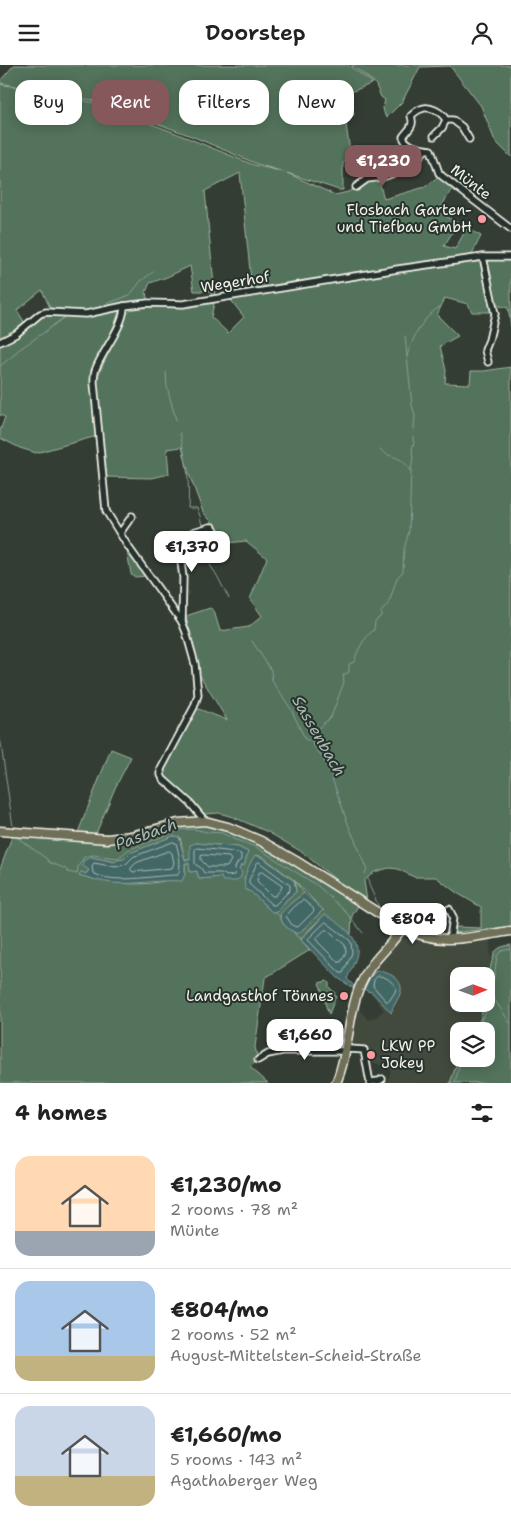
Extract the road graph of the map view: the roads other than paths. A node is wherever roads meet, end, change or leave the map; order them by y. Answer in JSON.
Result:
{"nodes":[{"id":1,"x":446,"y":120,"type":"junction"},
{"id":2,"x":434,"y":136,"type":"dead end"},
{"id":3,"x":469,"y":139,"type":"dead end"},
{"id":4,"x":425,"y":150,"type":"junction"},
{"id":5,"x":356,"y":187,"type":"dead end"},
{"id":6,"x":511,"y":229,"type":"edge"},
{"id":7,"x":483,"y":257,"type":"junction"},
{"id":8,"x":511,"y":257,"type":"edge"},
{"id":9,"x":124,"y":306,"type":"junction"},
{"id":10,"x":0,"y":342,"type":"edge"},
{"id":11,"x":488,"y":362,"type":"dead end"},
{"id":12,"x":132,"y":516,"type":"dead end"},
{"id":13,"x":120,"y":533,"type":"junction"},
{"id":14,"x":221,"y":540,"type":"dead end"},
{"id":15,"x":182,"y":622,"type":"junction"},
{"id":16,"x":206,"y":821,"type":"junction"},
{"id":17,"x":0,"y":831,"type":"edge"},
{"id":18,"x":450,"y":909,"type":"dead end"},
{"id":19,"x":402,"y":927,"type":"junction"},
{"id":20,"x":511,"y":931,"type":"edge"},
{"id":21,"x":450,"y":939,"type":"junction"},
{"id":22,"x":345,"y":1050,"type":"junction"},
{"id":23,"x":258,"y":1060,"type":"dead end"},
{"id":24,"x":382,"y":1079,"type":"dead end"},
{"id":25,"x":336,"y":1083,"type":"edge"},
{"id":26,"x":370,"y":1083,"type":"edge"}],
"edges":[{"from":1,"to":2,"type":"street"},
{"from":1,"to":3,"type":"street","name":"Münte"},
{"from":1,"to":4,"type":"street","name":"Münte"},
{"from":4,"to":5,"type":"street"},
{"from":4,"to":6,"type":"street","name":"Münte"},
{"from":7,"to":8,"type":"street","name":"Wegerhof"},
{"from":7,"to":9,"type":"street","name":"Wegerhof"},
{"from":7,"to":11,"type":"street"},
{"from":9,"to":10,"type":"street","name":"Wegerhof"},
{"from":9,"to":13,"type":"street"},
{"from":12,"to":13,"type":"street"},
{"from":13,"to":15,"type":"street"},
{"from":14,"to":15,"type":"street"},
{"from":15,"to":16,"type":"street"},
{"from":16,"to":17,"type":"main road"},
{"from":16,"to":19,"type":"main road"},
{"from":18,"to":21,"type":"street"},
{"from":19,"to":21,"type":"main road"},
{"from":19,"to":22,"type":"main road"},
{"from":20,"to":21,"type":"main road"},
{"from":22,"to":23,"type":"street"},
{"from":22,"to":25,"type":"main road"},
{"from":22,"to":26,"type":"street"},
{"from":24,"to":26,"type":"street"}]}
